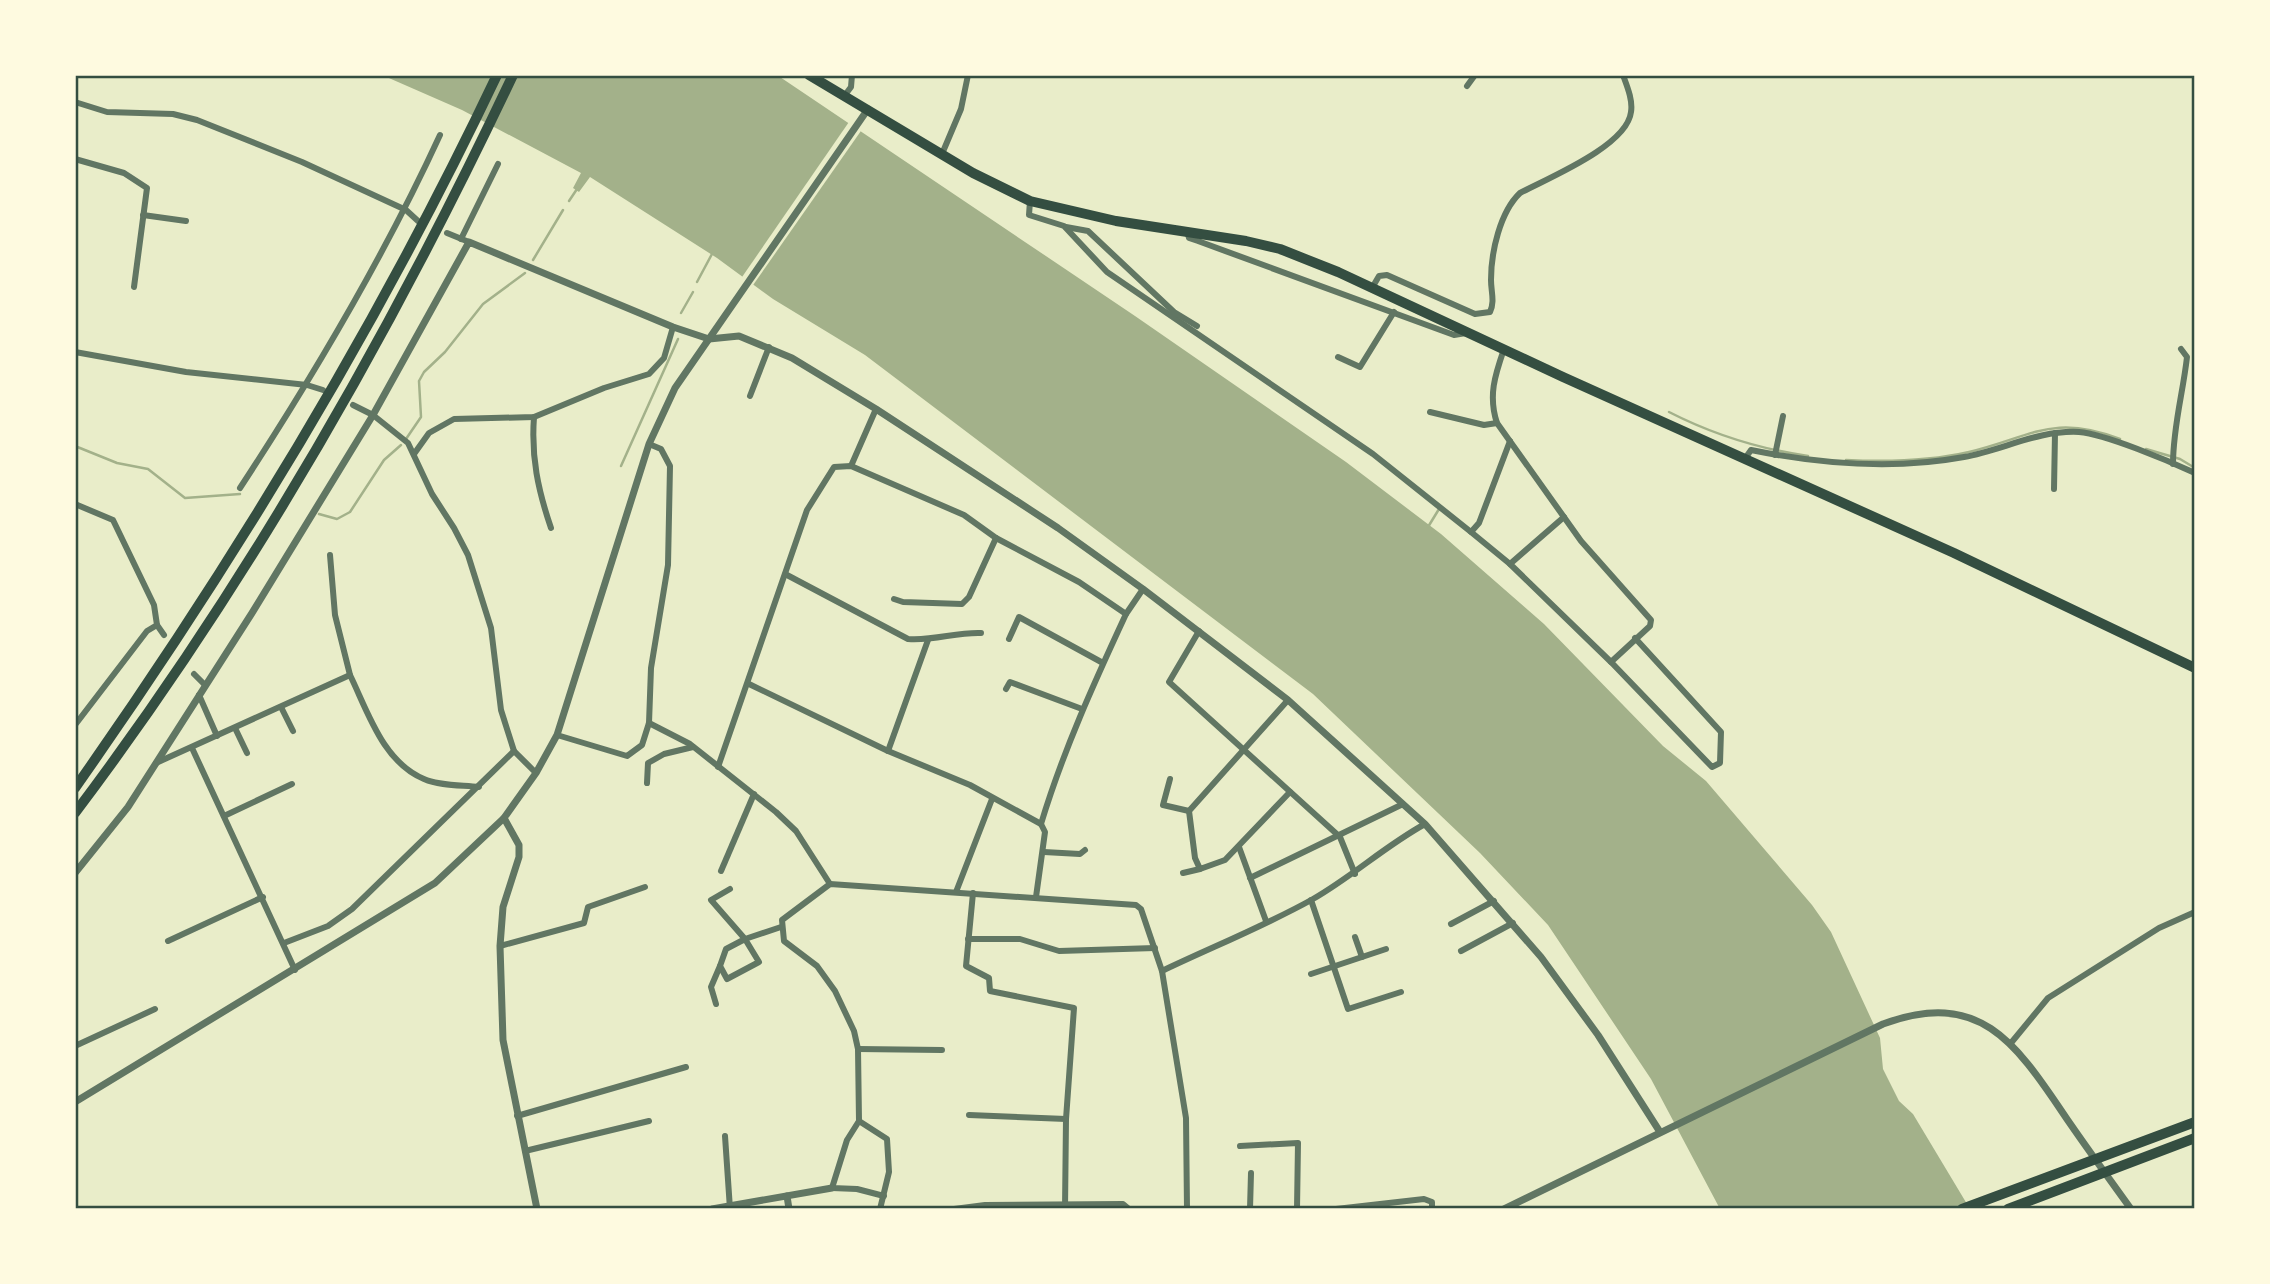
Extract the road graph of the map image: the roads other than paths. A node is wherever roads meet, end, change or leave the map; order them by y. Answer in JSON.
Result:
{"nodes":[{"id":1,"x":497,"y":75,"type":"edge"},
{"id":2,"x":513,"y":75,"type":"edge"},
{"id":3,"x":809,"y":75,"type":"edge"},
{"id":4,"x":852,"y":75,"type":"edge"},
{"id":5,"x":968,"y":75,"type":"edge"},
{"id":6,"x":1475,"y":75,"type":"edge"},
{"id":7,"x":1623,"y":75,"type":"edge"},
{"id":8,"x":1467,"y":86,"type":"dead end"},
{"id":9,"x":845,"y":95,"type":"junction"},
{"id":10,"x":77,"y":102,"type":"edge"},
{"id":11,"x":75,"y":111,"type":"edge"},
{"id":12,"x":865,"y":114,"type":"junction"},
{"id":13,"x":440,"y":135,"type":"dead end"},
{"id":14,"x":942,"y":154,"type":"junction"},
{"id":15,"x":75,"y":159,"type":"edge"},
{"id":16,"x":498,"y":163,"type":"dead end"},
{"id":17,"x":1030,"y":201,"type":"junction"},
{"id":18,"x":405,"y":210,"type":"junction"},
{"id":19,"x":143,"y":215,"type":"junction"},
{"id":20,"x":186,"y":221,"type":"dead end"},
{"id":21,"x":418,"y":222,"type":"dead end"},
{"id":22,"x":1064,"y":226,"type":"junction"},
{"id":23,"x":1187,"y":231,"type":"junction"},
{"id":24,"x":447,"y":233,"type":"dead end"},
{"id":25,"x":465,"y":241,"type":"junction"},
{"id":26,"x":134,"y":287,"type":"dead end"},
{"id":27,"x":1373,"y":288,"type":"junction"},
{"id":28,"x":1394,"y":312,"type":"junction"},
{"id":29,"x":1197,"y":326,"type":"dead end"},
{"id":30,"x":673,"y":327,"type":"junction"},
{"id":31,"x":1471,"y":333,"type":"junction"},
{"id":32,"x":709,"y":339,"type":"junction"},
{"id":33,"x":769,"y":347,"type":"junction"},
{"id":34,"x":1504,"y":349,"type":"junction"},
{"id":35,"x":2181,"y":349,"type":"dead end"},
{"id":36,"x":75,"y":352,"type":"edge"},
{"id":37,"x":1338,"y":356,"type":"dead end"},
{"id":38,"x":307,"y":385,"type":"junction"},
{"id":39,"x":323,"y":390,"type":"dead end"},
{"id":40,"x":750,"y":397,"type":"dead end"},
{"id":41,"x":353,"y":405,"type":"dead end"},
{"id":42,"x":876,"y":409,"type":"junction"},
{"id":43,"x":1430,"y":412,"type":"dead end"},
{"id":44,"x":373,"y":415,"type":"junction"},
{"id":45,"x":1783,"y":416,"type":"dead end"},
{"id":46,"x":534,"y":417,"type":"junction"},
{"id":47,"x":1497,"y":423,"type":"junction"},
{"id":48,"x":2055,"y":433,"type":"junction"},
{"id":49,"x":1510,"y":441,"type":"junction"},
{"id":50,"x":649,"y":444,"type":"junction"},
{"id":51,"x":1776,"y":451,"type":"junction"},
{"id":52,"x":414,"y":454,"type":"junction"},
{"id":53,"x":2173,"y":459,"type":"junction"},
{"id":54,"x":1744,"y":460,"type":"junction"},
{"id":55,"x":851,"y":466,"type":"junction"},
{"id":56,"x":2195,"y":473,"type":"edge"},
{"id":57,"x":240,"y":488,"type":"dead end"},
{"id":58,"x":2053,"y":489,"type":"dead end"},
{"id":59,"x":75,"y":504,"type":"edge"},
{"id":60,"x":1564,"y":517,"type":"junction"},
{"id":61,"x":551,"y":528,"type":"dead end"},
{"id":62,"x":1471,"y":532,"type":"junction"},
{"id":63,"x":996,"y":538,"type":"junction"},
{"id":64,"x":330,"y":555,"type":"dead end"},
{"id":65,"x":1510,"y":564,"type":"junction"},
{"id":66,"x":787,"y":575,"type":"junction"},
{"id":67,"x":1143,"y":589,"type":"junction"},
{"id":68,"x":894,"y":599,"type":"dead end"},
{"id":69,"x":1126,"y":614,"type":"junction"},
{"id":70,"x":157,"y":625,"type":"junction"},
{"id":71,"x":1199,"y":631,"type":"junction"},
{"id":72,"x":981,"y":633,"type":"dead end"},
{"id":73,"x":164,"y":635,"type":"dead end"},
{"id":74,"x":1635,"y":638,"type":"junction"},
{"id":75,"x":1009,"y":639,"type":"dead end"},
{"id":76,"x":928,"y":640,"type":"junction"},
{"id":77,"x":1611,"y":662,"type":"junction"},
{"id":78,"x":1103,"y":663,"type":"junction"},
{"id":79,"x":2195,"y":668,"type":"edge"},
{"id":80,"x":194,"y":674,"type":"dead end"},
{"id":81,"x":350,"y":674,"type":"junction"},
{"id":82,"x":749,"y":684,"type":"junction"},
{"id":83,"x":205,"y":685,"type":"junction"},
{"id":84,"x":1006,"y":688,"type":"dead end"},
{"id":85,"x":199,"y":695,"type":"junction"},
{"id":86,"x":1288,"y":699,"type":"junction"},
{"id":87,"x":281,"y":706,"type":"junction"},
{"id":88,"x":1082,"y":709,"type":"junction"},
{"id":89,"x":649,"y":723,"type":"junction"},
{"id":90,"x":75,"y":725,"type":"edge"},
{"id":91,"x":235,"y":728,"type":"junction"},
{"id":92,"x":293,"y":731,"type":"dead end"},
{"id":93,"x":557,"y":735,"type":"junction"},
{"id":94,"x":217,"y":736,"type":"junction"},
{"id":95,"x":693,"y":747,"type":"junction"},
{"id":96,"x":192,"y":748,"type":"junction"},
{"id":97,"x":1244,"y":749,"type":"junction"},
{"id":98,"x":514,"y":751,"type":"junction"},
{"id":99,"x":888,"y":751,"type":"junction"},
{"id":100,"x":247,"y":753,"type":"dead end"},
{"id":101,"x":155,"y":764,"type":"junction"},
{"id":102,"x":718,"y":767,"type":"junction"},
{"id":103,"x":536,"y":774,"type":"junction"},
{"id":104,"x":1170,"y":779,"type":"dead end"},
{"id":105,"x":647,"y":783,"type":"dead end"},
{"id":106,"x":292,"y":784,"type":"dead end"},
{"id":107,"x":479,"y":787,"type":"junction"},
{"id":108,"x":75,"y":788,"type":"edge"},
{"id":109,"x":1290,"y":792,"type":"junction"},
{"id":110,"x":754,"y":794,"type":"junction"},
{"id":111,"x":992,"y":799,"type":"junction"},
{"id":112,"x":2195,"y":802,"type":"edge"},
{"id":113,"x":1403,"y":804,"type":"junction"},
{"id":114,"x":1189,"y":811,"type":"junction"},
{"id":115,"x":75,"y":813,"type":"edge"},
{"id":116,"x":224,"y":816,"type":"junction"},
{"id":117,"x":504,"y":818,"type":"junction"},
{"id":118,"x":1041,"y":824,"type":"junction"},
{"id":119,"x":1425,"y":824,"type":"junction"},
{"id":120,"x":1340,"y":836,"type":"junction"},
{"id":121,"x":1239,"y":847,"type":"junction"},
{"id":122,"x":1085,"y":850,"type":"dead end"},
{"id":123,"x":1044,"y":852,"type":"junction"},
{"id":124,"x":1200,"y":869,"type":"junction"},
{"id":125,"x":721,"y":871,"type":"dead end"},
{"id":126,"x":75,"y":873,"type":"edge"},
{"id":127,"x":1182,"y":873,"type":"dead end"},
{"id":128,"x":1355,"y":874,"type":"junction"},
{"id":129,"x":1250,"y":878,"type":"junction"},
{"id":130,"x":830,"y":884,"type":"junction"},
{"id":131,"x":645,"y":887,"type":"dead end"},
{"id":132,"x":730,"y":889,"type":"dead end"},
{"id":133,"x":956,"y":892,"type":"junction"},
{"id":134,"x":973,"y":893,"type":"junction"},
{"id":135,"x":263,"y":897,"type":"junction"},
{"id":136,"x":1036,"y":897,"type":"junction"},
{"id":137,"x":1311,"y":901,"type":"junction"},
{"id":138,"x":1494,"y":901,"type":"junction"},
{"id":139,"x":1266,"y":921,"type":"junction"},
{"id":140,"x":1513,"y":923,"type":"junction"},
{"id":141,"x":1451,"y":925,"type":"dead end"},
{"id":142,"x":781,"y":928,"type":"junction"},
{"id":143,"x":1354,"y":937,"type":"dead end"},
{"id":144,"x":746,"y":939,"type":"junction"},
{"id":145,"x":968,"y":939,"type":"junction"},
{"id":146,"x":169,"y":941,"type":"dead end"},
{"id":147,"x":284,"y":943,"type":"junction"},
{"id":148,"x":500,"y":946,"type":"junction"},
{"id":149,"x":1155,"y":948,"type":"junction"},
{"id":150,"x":1386,"y":949,"type":"dead end"},
{"id":151,"x":1461,"y":951,"type":"dead end"},
{"id":152,"x":1362,"y":957,"type":"junction"},
{"id":153,"x":720,"y":966,"type":"junction"},
{"id":154,"x":1334,"y":967,"type":"junction"},
{"id":155,"x":295,"y":970,"type":"junction"},
{"id":156,"x":1162,"y":971,"type":"junction"},
{"id":157,"x":1311,"y":974,"type":"dead end"},
{"id":158,"x":1401,"y":992,"type":"dead end"},
{"id":159,"x":716,"y":1004,"type":"dead end"},
{"id":160,"x":155,"y":1009,"type":"dead end"},
{"id":161,"x":2011,"y":1043,"type":"junction"},
{"id":162,"x":75,"y":1046,"type":"edge"},
{"id":163,"x":858,"y":1048,"type":"junction"},
{"id":164,"x":942,"y":1050,"type":"dead end"},
{"id":165,"x":686,"y":1067,"type":"dead end"},
{"id":166,"x":75,"y":1102,"type":"edge"},
{"id":167,"x":969,"y":1115,"type":"dead end"},
{"id":168,"x":517,"y":1116,"type":"junction"},
{"id":169,"x":1066,"y":1119,"type":"junction"},
{"id":170,"x":649,"y":1121,"type":"dead end"},
{"id":171,"x":859,"y":1121,"type":"junction"},
{"id":172,"x":2195,"y":1122,"type":"edge"},
{"id":173,"x":1660,"y":1132,"type":"junction"},
{"id":174,"x":725,"y":1136,"type":"dead end"},
{"id":175,"x":2195,"y":1138,"type":"edge"},
{"id":176,"x":1240,"y":1146,"type":"dead end"},
{"id":177,"x":525,"y":1151,"type":"junction"},
{"id":178,"x":2096,"y":1160,"type":"junction"},
{"id":179,"x":1251,"y":1173,"type":"dead end"},
{"id":180,"x":2106,"y":1173,"type":"junction"},
{"id":181,"x":832,"y":1188,"type":"junction"},
{"id":182,"x":788,"y":1196,"type":"junction"},
{"id":183,"x":884,"y":1196,"type":"junction"},
{"id":184,"x":2129,"y":1206,"type":"edge"},
{"id":185,"x":730,"y":1207,"type":"edge"},
{"id":186,"x":1065,"y":1207,"type":"edge"},
{"id":187,"x":882,"y":1208,"type":"edge"},
{"id":188,"x":537,"y":1209,"type":"edge"},
{"id":189,"x":712,"y":1209,"type":"edge"},
{"id":190,"x":789,"y":1209,"type":"edge"},
{"id":191,"x":954,"y":1209,"type":"edge"},
{"id":192,"x":1129,"y":1209,"type":"edge"},
{"id":193,"x":1186,"y":1209,"type":"edge"},
{"id":194,"x":1250,"y":1209,"type":"edge"},
{"id":195,"x":1297,"y":1209,"type":"edge"},
{"id":196,"x":1336,"y":1209,"type":"edge"},
{"id":197,"x":1432,"y":1209,"type":"edge"},
{"id":198,"x":1504,"y":1209,"type":"edge"},
{"id":199,"x":1962,"y":1209,"type":"edge"},
{"id":200,"x":2008,"y":1209,"type":"edge"}],
"edges":[{"from":1,"to":108,"type":"highway"},
{"from":2,"to":115,"type":"highway"},
{"from":3,"to":9,"type":"main road"},
{"from":4,"to":9,"type":"street"},
{"from":5,"to":14,"type":"street"},
{"from":6,"to":8,"type":"street"},
{"from":7,"to":27,"type":"street"},
{"from":9,"to":12,"type":"main road"},
{"from":10,"to":11,"type":"street"},
{"from":10,"to":18,"type":"street"},
{"from":12,"to":14,"type":"main road"},
{"from":12,"to":32,"type":"street"},
{"from":13,"to":18,"type":"street"},
{"from":14,"to":17,"type":"main road"},
{"from":15,"to":19,"type":"street"},
{"from":16,"to":25,"type":"street"},
{"from":17,"to":22,"type":"street"},
{"from":17,"to":23,"type":"main road"},
{"from":18,"to":21,"type":"street"},
{"from":18,"to":38,"type":"street"},
{"from":19,"to":20,"type":"street"},
{"from":19,"to":26,"type":"street"},
{"from":22,"to":29,"type":"street"},
{"from":22,"to":62,"type":"street"},
{"from":23,"to":27,"type":"main road"},
{"from":23,"to":28,"type":"street"},
{"from":24,"to":25,"type":"street"},
{"from":25,"to":30,"type":"street"},
{"from":25,"to":44,"type":"street"},
{"from":27,"to":31,"type":"main road"},
{"from":28,"to":31,"type":"street"},
{"from":28,"to":37,"type":"street"},
{"from":30,"to":32,"type":"street"},
{"from":30,"to":46,"type":"street"},
{"from":31,"to":34,"type":"main road"},
{"from":32,"to":33,"type":"street"},
{"from":32,"to":50,"type":"street"},
{"from":33,"to":40,"type":"street"},
{"from":33,"to":42,"type":"street"},
{"from":34,"to":47,"type":"street"},
{"from":34,"to":54,"type":"main road"},
{"from":35,"to":53,"type":"street"},
{"from":36,"to":38,"type":"street"},
{"from":38,"to":39,"type":"street"},
{"from":38,"to":57,"type":"street"},
{"from":41,"to":44,"type":"street"},
{"from":42,"to":55,"type":"street"},
{"from":42,"to":67,"type":"street"},
{"from":43,"to":47,"type":"street"},
{"from":44,"to":52,"type":"street"},
{"from":44,"to":83,"type":"street"},
{"from":45,"to":51,"type":"street"},
{"from":46,"to":52,"type":"street"},
{"from":46,"to":61,"type":"street"},
{"from":47,"to":49,"type":"street"},
{"from":48,"to":51,"type":"street"},
{"from":48,"to":53,"type":"street"},
{"from":48,"to":58,"type":"street"},
{"from":49,"to":60,"type":"street"},
{"from":49,"to":62,"type":"street"},
{"from":50,"to":89,"type":"street"},
{"from":50,"to":93,"type":"street"},
{"from":51,"to":54,"type":"street"},
{"from":52,"to":98,"type":"street"},
{"from":53,"to":56,"type":"street"},
{"from":54,"to":79,"type":"main road"},
{"from":55,"to":63,"type":"street"},
{"from":55,"to":66,"type":"street"},
{"from":59,"to":70,"type":"street"},
{"from":60,"to":65,"type":"street"},
{"from":60,"to":74,"type":"street"},
{"from":62,"to":65,"type":"street"},
{"from":63,"to":68,"type":"street"},
{"from":63,"to":69,"type":"street"},
{"from":64,"to":81,"type":"street"},
{"from":65,"to":77,"type":"street"},
{"from":66,"to":76,"type":"street"},
{"from":66,"to":82,"type":"street"},
{"from":67,"to":69,"type":"street"},
{"from":67,"to":71,"type":"street"},
{"from":69,"to":78,"type":"street"},
{"from":70,"to":73,"type":"street"},
{"from":70,"to":90,"type":"street"},
{"from":71,"to":86,"type":"street"},
{"from":71,"to":97,"type":"street"},
{"from":72,"to":76,"type":"street"},
{"from":74,"to":77,"type":"street"},
{"from":74,"to":77,"type":"street"},
{"from":75,"to":78,"type":"street"},
{"from":76,"to":99,"type":"street"},
{"from":78,"to":88,"type":"street"},
{"from":80,"to":83,"type":"street"},
{"from":81,"to":87,"type":"street"},
{"from":81,"to":107,"type":"street"},
{"from":82,"to":99,"type":"street"},
{"from":82,"to":102,"type":"street"},
{"from":83,"to":85,"type":"street"},
{"from":84,"to":88,"type":"street"},
{"from":85,"to":94,"type":"street"},
{"from":85,"to":101,"type":"street"},
{"from":86,"to":97,"type":"street"},
{"from":86,"to":113,"type":"street"},
{"from":87,"to":91,"type":"street"},
{"from":87,"to":92,"type":"street"},
{"from":88,"to":118,"type":"street"},
{"from":89,"to":93,"type":"street"},
{"from":89,"to":95,"type":"street"},
{"from":91,"to":94,"type":"street"},
{"from":91,"to":100,"type":"street"},
{"from":93,"to":103,"type":"street"},
{"from":94,"to":96,"type":"street"},
{"from":95,"to":102,"type":"street"},
{"from":95,"to":105,"type":"street"},
{"from":96,"to":101,"type":"street"},
{"from":96,"to":116,"type":"street"},
{"from":97,"to":109,"type":"street"},
{"from":97,"to":114,"type":"street"},
{"from":98,"to":103,"type":"street"},
{"from":98,"to":107,"type":"street"},
{"from":99,"to":111,"type":"street"},
{"from":101,"to":126,"type":"street"},
{"from":102,"to":110,"type":"street"},
{"from":103,"to":117,"type":"street"},
{"from":104,"to":114,"type":"street"},
{"from":106,"to":116,"type":"street"},
{"from":107,"to":147,"type":"street"},
{"from":109,"to":120,"type":"street"},
{"from":109,"to":121,"type":"street"},
{"from":110,"to":125,"type":"street"},
{"from":110,"to":130,"type":"street"},
{"from":111,"to":118,"type":"street"},
{"from":111,"to":133,"type":"street"},
{"from":112,"to":161,"type":"street"},
{"from":113,"to":119,"type":"street"},
{"from":113,"to":120,"type":"street"},
{"from":114,"to":124,"type":"street"},
{"from":116,"to":135,"type":"street"},
{"from":117,"to":148,"type":"street"},
{"from":117,"to":155,"type":"street"},
{"from":118,"to":123,"type":"street"},
{"from":119,"to":128,"type":"street"},
{"from":119,"to":138,"type":"street"},
{"from":120,"to":128,"type":"street"},
{"from":120,"to":129,"type":"street"},
{"from":121,"to":124,"type":"street"},
{"from":121,"to":129,"type":"street"},
{"from":122,"to":123,"type":"street"},
{"from":123,"to":136,"type":"street"},
{"from":124,"to":127,"type":"street"},
{"from":128,"to":137,"type":"street"},
{"from":129,"to":139,"type":"street"},
{"from":130,"to":133,"type":"street"},
{"from":130,"to":142,"type":"street"},
{"from":131,"to":148,"type":"street"},
{"from":132,"to":144,"type":"street"},
{"from":133,"to":134,"type":"street"},
{"from":134,"to":136,"type":"street"},
{"from":134,"to":145,"type":"street"},
{"from":135,"to":146,"type":"street"},
{"from":135,"to":147,"type":"street"},
{"from":136,"to":149,"type":"street"},
{"from":137,"to":139,"type":"street"},
{"from":137,"to":154,"type":"street"},
{"from":138,"to":140,"type":"street"},
{"from":138,"to":141,"type":"street"},
{"from":139,"to":156,"type":"street"},
{"from":140,"to":151,"type":"street"},
{"from":140,"to":173,"type":"street"},
{"from":142,"to":144,"type":"street"},
{"from":142,"to":163,"type":"street"},
{"from":143,"to":152,"type":"street"},
{"from":144,"to":153,"type":"street"},
{"from":144,"to":153,"type":"street"},
{"from":145,"to":149,"type":"street"},
{"from":145,"to":169,"type":"street"},
{"from":147,"to":155,"type":"street"},
{"from":148,"to":168,"type":"street"},
{"from":149,"to":156,"type":"street"},
{"from":150,"to":152,"type":"street"},
{"from":152,"to":154,"type":"street"},
{"from":153,"to":159,"type":"street"},
{"from":154,"to":157,"type":"street"},
{"from":154,"to":158,"type":"street"},
{"from":155,"to":166,"type":"street"},
{"from":156,"to":193,"type":"street"},
{"from":160,"to":162,"type":"street"},
{"from":161,"to":173,"type":"street"},
{"from":161,"to":178,"type":"street"},
{"from":163,"to":164,"type":"street"},
{"from":163,"to":171,"type":"street"},
{"from":165,"to":168,"type":"street"},
{"from":167,"to":169,"type":"street"},
{"from":168,"to":177,"type":"street"},
{"from":169,"to":186,"type":"street"},
{"from":170,"to":177,"type":"street"},
{"from":171,"to":181,"type":"street"},
{"from":171,"to":183,"type":"street"},
{"from":172,"to":178,"type":"main road"},
{"from":173,"to":198,"type":"street"},
{"from":174,"to":185,"type":"street"},
{"from":175,"to":180,"type":"main road"},
{"from":176,"to":195,"type":"street"},
{"from":177,"to":188,"type":"street"},
{"from":178,"to":180,"type":"street"},
{"from":178,"to":199,"type":"main road"},
{"from":179,"to":194,"type":"street"},
{"from":180,"to":184,"type":"street"},
{"from":180,"to":200,"type":"main road"},
{"from":181,"to":182,"type":"street"},
{"from":181,"to":183,"type":"street"},
{"from":182,"to":185,"type":"street"},
{"from":182,"to":190,"type":"street"},
{"from":183,"to":187,"type":"street"},
{"from":185,"to":189,"type":"street"},
{"from":186,"to":191,"type":"street"},
{"from":186,"to":192,"type":"street"},
{"from":196,"to":197,"type":"street"}]}
